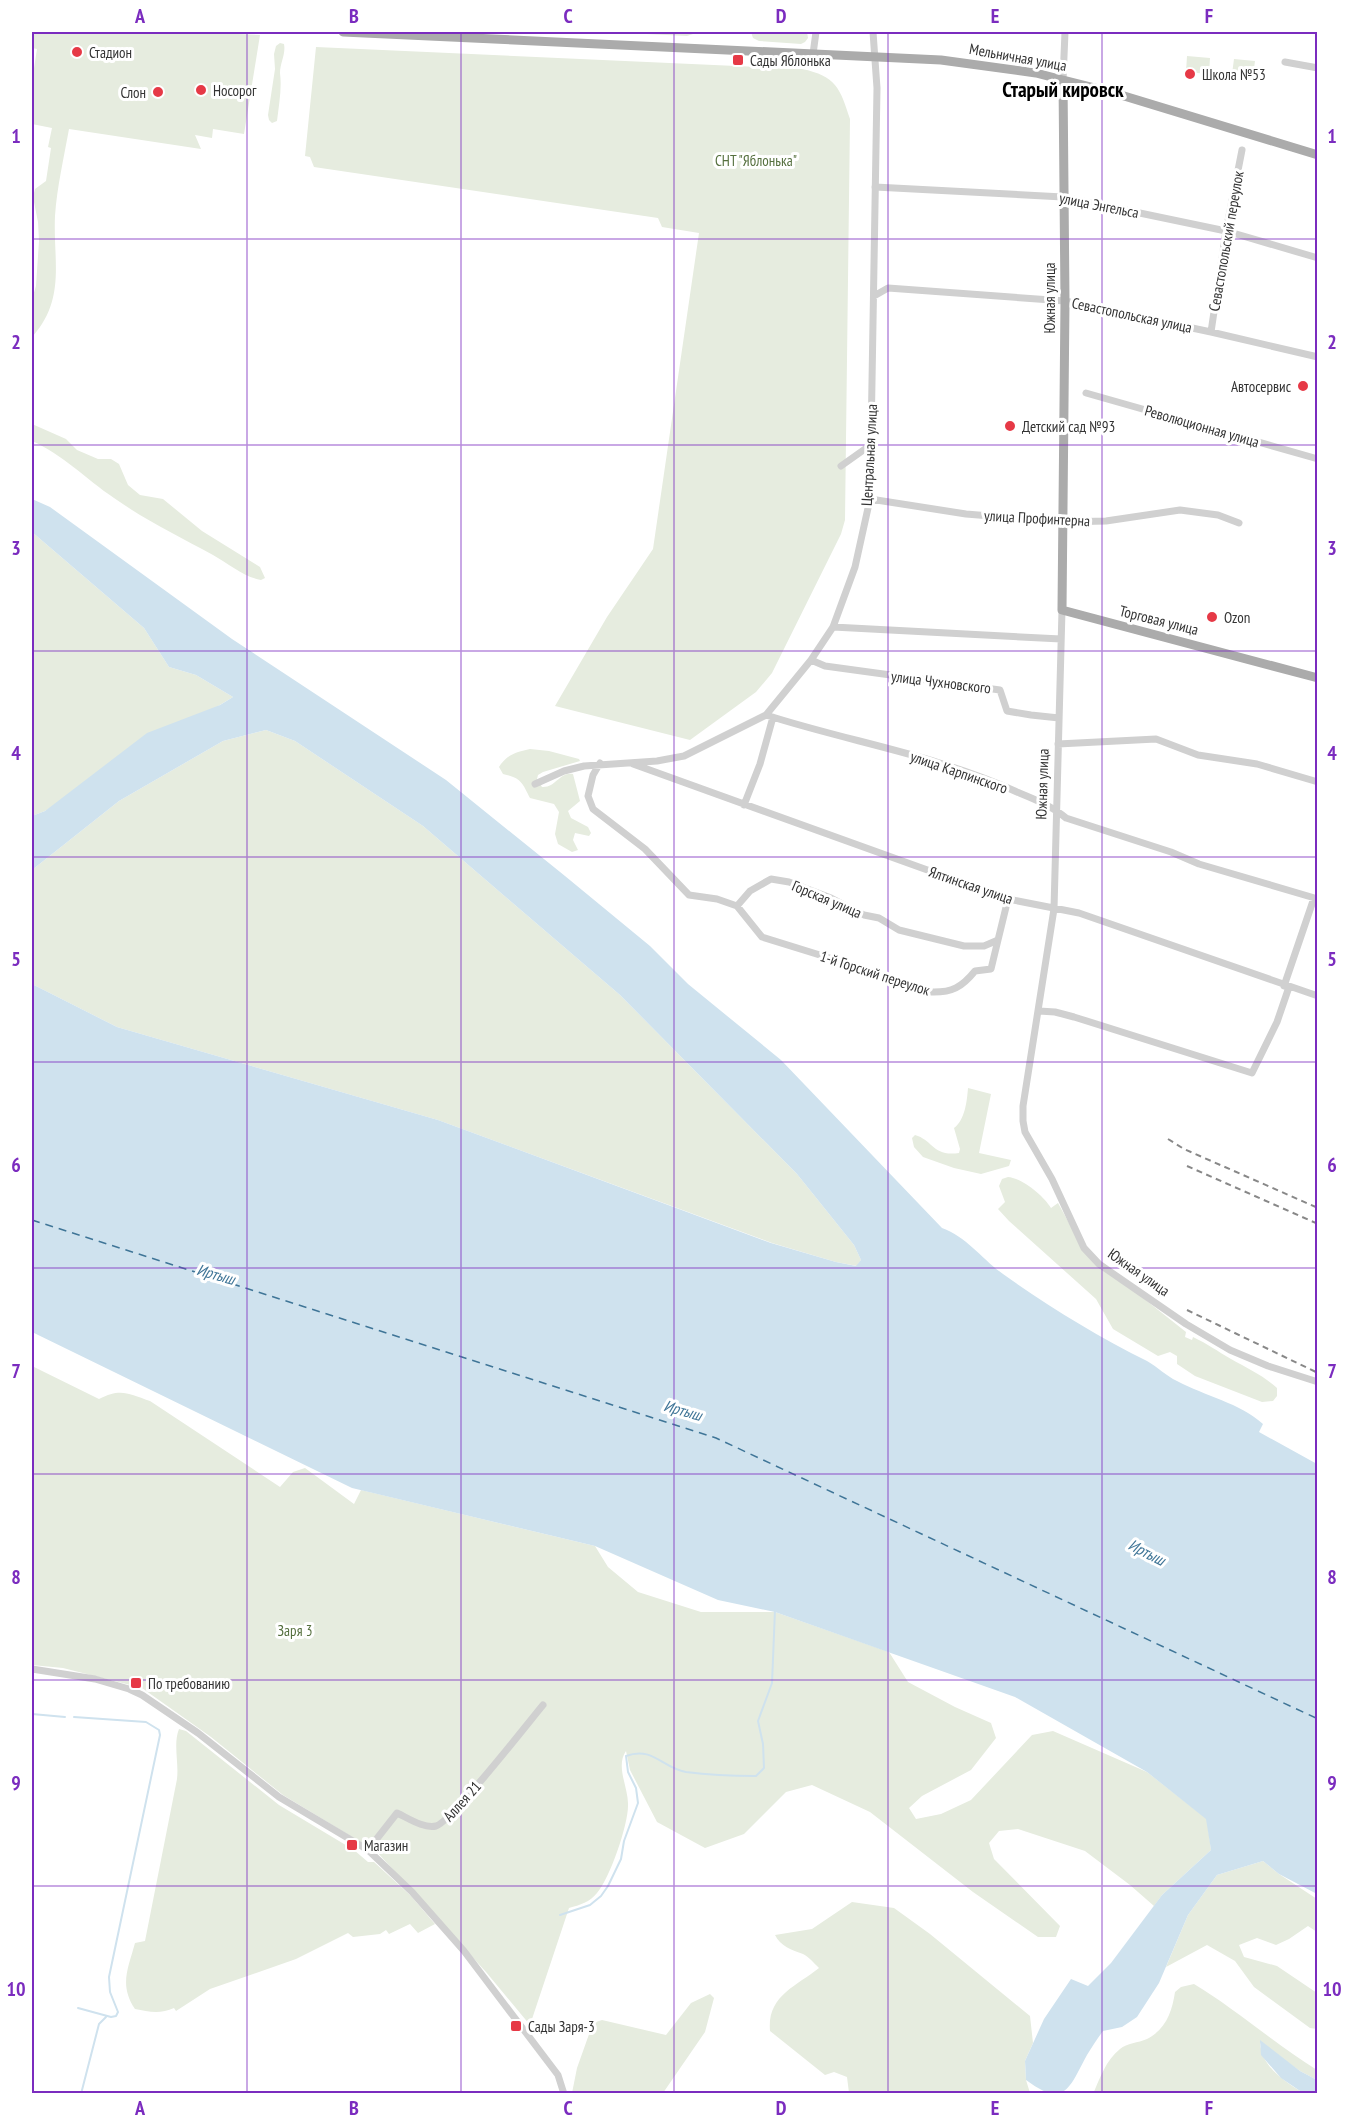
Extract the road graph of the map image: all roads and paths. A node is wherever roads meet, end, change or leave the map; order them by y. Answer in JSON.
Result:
{"nodes":[{"id":1,"x":343,"y":32,"type":"edge"},
{"id":2,"x":381,"y":32,"type":"edge"},
{"id":3,"x":816,"y":32,"type":"edge"},
{"id":4,"x":873,"y":32,"type":"edge"},
{"id":5,"x":1065,"y":32,"type":"edge"},
{"id":6,"x":813,"y":54,"type":"junction"},
{"id":7,"x":875,"y":56,"type":"junction"},
{"id":8,"x":1285,"y":62,"type":"dead end"},
{"id":9,"x":1317,"y":68,"type":"edge"},
{"id":10,"x":1063,"y":80,"type":"junction"},
{"id":11,"x":1242,"y":150,"type":"dead end"},
{"id":12,"x":1317,"y":155,"type":"edge"},
{"id":13,"x":875,"y":187,"type":"junction"},
{"id":14,"x":1064,"y":197,"type":"junction"},
{"id":15,"x":1226,"y":231,"type":"junction"},
{"id":16,"x":1317,"y":258,"type":"edge"},
{"id":17,"x":874,"y":296,"type":"junction"},
{"id":18,"x":1065,"y":301,"type":"junction"},
{"id":19,"x":1210,"y":332,"type":"junction"},
{"id":20,"x":1317,"y":357,"type":"edge"},
{"id":21,"x":1086,"y":393,"type":"dead end"},
{"id":22,"x":872,"y":444,"type":"junction"},
{"id":23,"x":1317,"y":459,"type":"edge"},
{"id":24,"x":841,"y":466,"type":"dead end"},
{"id":25,"x":870,"y":499,"type":"junction"},
{"id":26,"x":1062,"y":522,"type":"junction"},
{"id":27,"x":1239,"y":523,"type":"dead end"},
{"id":28,"x":1062,"y":610,"type":"junction"},
{"id":29,"x":833,"y":627,"type":"junction"},
{"id":30,"x":1061,"y":639,"type":"junction"},
{"id":31,"x":811,"y":660,"type":"junction"},
{"id":32,"x":1317,"y":678,"type":"edge"},
{"id":33,"x":770,"y":716,"type":"junction"},
{"id":34,"x":1059,"y":718,"type":"junction"},
{"id":35,"x":1058,"y":744,"type":"junction"},
{"id":36,"x":628,"y":762,"type":"junction"},
{"id":37,"x":600,"y":763,"type":"junction"},
{"id":38,"x":1317,"y":782,"type":"edge"},
{"id":39,"x":536,"y":784,"type":"dead end"},
{"id":40,"x":744,"y":805,"type":"junction"},
{"id":41,"x":1056,"y":810,"type":"junction"},
{"id":42,"x":1008,"y":899,"type":"junction"},
{"id":43,"x":1316,"y":899,"type":"edge"},
{"id":44,"x":737,"y":906,"type":"junction"},
{"id":45,"x":1054,"y":909,"type":"junction"},
{"id":46,"x":998,"y":940,"type":"junction"},
{"id":47,"x":1286,"y":987,"type":"junction"},
{"id":48,"x":1317,"y":996,"type":"edge"},
{"id":49,"x":1039,"y":1011,"type":"junction"},
{"id":50,"x":1317,"y":1382,"type":"edge"},
{"id":51,"x":32,"y":1669,"type":"edge"},
{"id":52,"x":543,"y":1705,"type":"dead end"},
{"id":53,"x":368,"y":1850,"type":"junction"},
{"id":54,"x":564,"y":2094,"type":"edge"}],
"edges":[{"from":1,"to":2,"type":"main road","name":"Мельничная улица"},
{"from":2,"to":6,"type":"main road","name":"Мельничная улица"},
{"from":3,"to":6,"type":"street"},
{"from":4,"to":7,"type":"street","name":"Центральная улица"},
{"from":5,"to":10,"type":"street","name":"Южная улица"},
{"from":6,"to":7,"type":"main road","name":"Мельничная улица"},
{"from":7,"to":10,"type":"main road","name":"Мельничная улица"},
{"from":7,"to":13,"type":"street","name":"Центральная улица"},
{"from":8,"to":9,"type":"street"},
{"from":10,"to":12,"type":"main road","name":"Мельничная улица"},
{"from":10,"to":14,"type":"main road","name":"Южная улица"},
{"from":11,"to":15,"type":"street","name":"Севастопольский переулок"},
{"from":13,"to":14,"type":"street","name":"улица Энгельса"},
{"from":13,"to":17,"type":"street","name":"Центральная улица"},
{"from":14,"to":15,"type":"street","name":"улица Энгельса"},
{"from":14,"to":18,"type":"main road","name":"Южная улица"},
{"from":15,"to":16,"type":"street","name":"улица Энгельса"},
{"from":15,"to":19,"type":"street","name":"Севастопольский переулок"},
{"from":17,"to":18,"type":"street","name":"Севастопольская улица"},
{"from":17,"to":22,"type":"street","name":"Центральная улица"},
{"from":18,"to":19,"type":"street","name":"Севастопольская улица"},
{"from":18,"to":26,"type":"main road","name":"Южная улица"},
{"from":19,"to":20,"type":"street","name":"Севастопольская улица"},
{"from":21,"to":23,"type":"street","name":"Революционная улица"},
{"from":22,"to":24,"type":"street"},
{"from":22,"to":25,"type":"street","name":"Центральная улица"},
{"from":25,"to":26,"type":"street","name":"улица Профинтерна"},
{"from":25,"to":29,"type":"street","name":"Центральная улица"},
{"from":26,"to":27,"type":"street","name":"улица Профинтерна"},
{"from":26,"to":28,"type":"main road","name":"Южная улица"},
{"from":28,"to":30,"type":"street","name":"Южная улица"},
{"from":28,"to":32,"type":"main road","name":"Торговая улица"},
{"from":29,"to":30,"type":"street"},
{"from":29,"to":31,"type":"street","name":"Центральная улица"},
{"from":30,"to":34,"type":"street","name":"Южная улица"},
{"from":31,"to":33,"type":"street","name":"Центральная улица"},
{"from":31,"to":34,"type":"street","name":"улица Чухновского"},
{"from":33,"to":36,"type":"street","name":"Центральная улица"},
{"from":33,"to":40,"type":"street"},
{"from":33,"to":41,"type":"street","name":"улица Карпинского"},
{"from":34,"to":35,"type":"street","name":"Южная улица"},
{"from":35,"to":38,"type":"street"},
{"from":35,"to":41,"type":"street","name":"Южная улица"},
{"from":36,"to":37,"type":"street","name":"Центральная улица"},
{"from":36,"to":40,"type":"street","name":"Ялтинская улица"},
{"from":37,"to":39,"type":"street","name":"Центральная улица"},
{"from":37,"to":44,"type":"street"},
{"from":40,"to":42,"type":"street","name":"Ялтинская улица"},
{"from":41,"to":43,"type":"street","name":"улица Карпинского"},
{"from":41,"to":45,"type":"street","name":"Южная улица"},
{"from":42,"to":45,"type":"street","name":"Ялтинская улица"},
{"from":42,"to":46,"type":"street"},
{"from":43,"to":47,"type":"street"},
{"from":44,"to":46,"type":"street","name":"Горская улица"},
{"from":44,"to":46,"type":"street","name":"1-й Горский переулок"},
{"from":45,"to":47,"type":"street","name":"Ялтинская улица"},
{"from":45,"to":49,"type":"street","name":"Южная улица"},
{"from":47,"to":48,"type":"street","name":"Ялтинская улица"},
{"from":47,"to":49,"type":"street"},
{"from":49,"to":50,"type":"street","name":"Южная улица"},
{"from":51,"to":53,"type":"street"},
{"from":52,"to":53,"type":"street","name":"Аллея 21"},
{"from":53,"to":54,"type":"street"}]}
